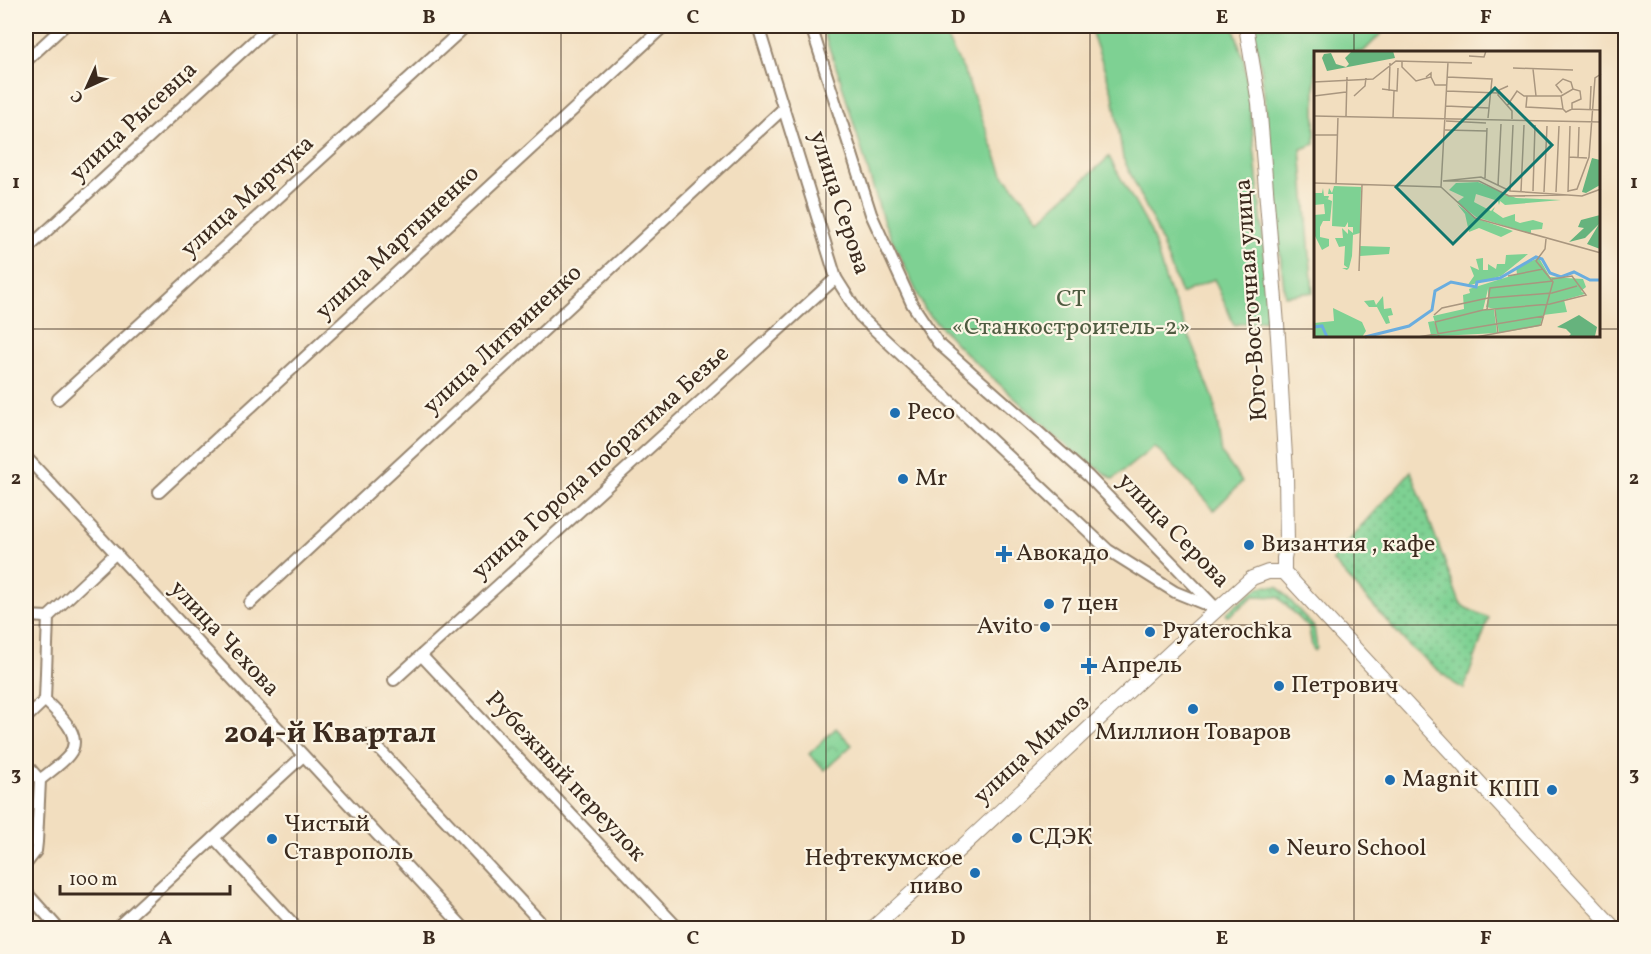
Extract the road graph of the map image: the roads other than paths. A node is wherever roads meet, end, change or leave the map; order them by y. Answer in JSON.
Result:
{"nodes":[{"id":1,"x":64,"y":26,"type":"edge"},
{"id":2,"x":270,"y":26,"type":"edge"},
{"id":3,"x":466,"y":26,"type":"edge"},
{"id":4,"x":664,"y":26,"type":"edge"},
{"id":5,"x":758,"y":26,"type":"edge"},
{"id":6,"x":811,"y":26,"type":"edge"},
{"id":7,"x":1244,"y":26,"type":"edge"},
{"id":8,"x":26,"y":61,"type":"edge"},
{"id":9,"x":784,"y":108,"type":"junction"},
{"id":10,"x":26,"y":250,"type":"edge"},
{"id":11,"x":836,"y":278,"type":"junction"},
{"id":12,"x":58,"y":399,"type":"dead end"},
{"id":13,"x":26,"y":457,"type":"edge"},
{"id":14,"x":159,"y":492,"type":"dead end"},
{"id":15,"x":116,"y":553,"type":"junction"},
{"id":16,"x":1284,"y":572,"type":"junction"},
{"id":17,"x":250,"y":603,"type":"dead end"},
{"id":18,"x":1217,"y":609,"type":"junction"},
{"id":19,"x":26,"y":616,"type":"edge"},
{"id":20,"x":48,"y":617,"type":"junction"},
{"id":21,"x":421,"y":655,"type":"junction"},
{"id":22,"x":394,"y":680,"type":"dead end"},
{"id":23,"x":45,"y":700,"type":"junction"},
{"id":24,"x":26,"y":718,"type":"edge"},
{"id":25,"x":366,"y":735,"type":"dead end"},
{"id":26,"x":303,"y":756,"type":"junction"},
{"id":27,"x":26,"y":764,"type":"edge"},
{"id":28,"x":40,"y":780,"type":"junction"},
{"id":29,"x":214,"y":838,"type":"junction"},
{"id":30,"x":26,"y":864,"type":"edge"},
{"id":31,"x":26,"y":892,"type":"edge"},
{"id":32,"x":58,"y":928,"type":"edge"},
{"id":33,"x":116,"y":928,"type":"edge"},
{"id":34,"x":297,"y":928,"type":"edge"},
{"id":35,"x":464,"y":928,"type":"edge"},
{"id":36,"x":546,"y":928,"type":"edge"},
{"id":37,"x":678,"y":928,"type":"edge"},
{"id":38,"x":873,"y":928,"type":"edge"},
{"id":39,"x":1614,"y":928,"type":"edge"}],
"edges":[{"from":1,"to":8,"type":"street"},
{"from":2,"to":10,"type":"street","name":"улица Рысевца"},
{"from":3,"to":12,"type":"street","name":"улица Марчука"},
{"from":4,"to":14,"type":"street","name":"улица Мартыненко"},
{"from":5,"to":9,"type":"street","name":"улица Серова"},
{"from":6,"to":18,"type":"street","name":"улица Серова"},
{"from":7,"to":16,"type":"street","name":"Юго-Восточная улица"},
{"from":9,"to":11,"type":"street","name":"улица Серова"},
{"from":9,"to":17,"type":"street","name":"улица Литвиненко"},
{"from":11,"to":18,"type":"street","name":"улица Серова"},
{"from":11,"to":21,"type":"street","name":"улица Города побратима Безье"},
{"from":13,"to":15,"type":"street","name":"улица Чехова"},
{"from":15,"to":20,"type":"street"},
{"from":15,"to":26,"type":"street","name":"улица Чехова"},
{"from":16,"to":18,"type":"street","name":"улица Мимоз"},
{"from":16,"to":39,"type":"street"},
{"from":18,"to":38,"type":"street","name":"улица Мимоз"},
{"from":19,"to":20,"type":"street"},
{"from":20,"to":23,"type":"street"},
{"from":21,"to":22,"type":"street","name":"улица Города побратима Безье"},
{"from":21,"to":37,"type":"street","name":"Рубежный переулок"},
{"from":23,"to":24,"type":"street"},
{"from":23,"to":28,"type":"street"},
{"from":25,"to":36,"type":"street"},
{"from":26,"to":29,"type":"street"},
{"from":26,"to":35,"type":"street","name":"улица Чехова"},
{"from":27,"to":28,"type":"street"},
{"from":28,"to":30,"type":"street"},
{"from":29,"to":33,"type":"street"},
{"from":29,"to":34,"type":"street"},
{"from":31,"to":32,"type":"street"}]}
